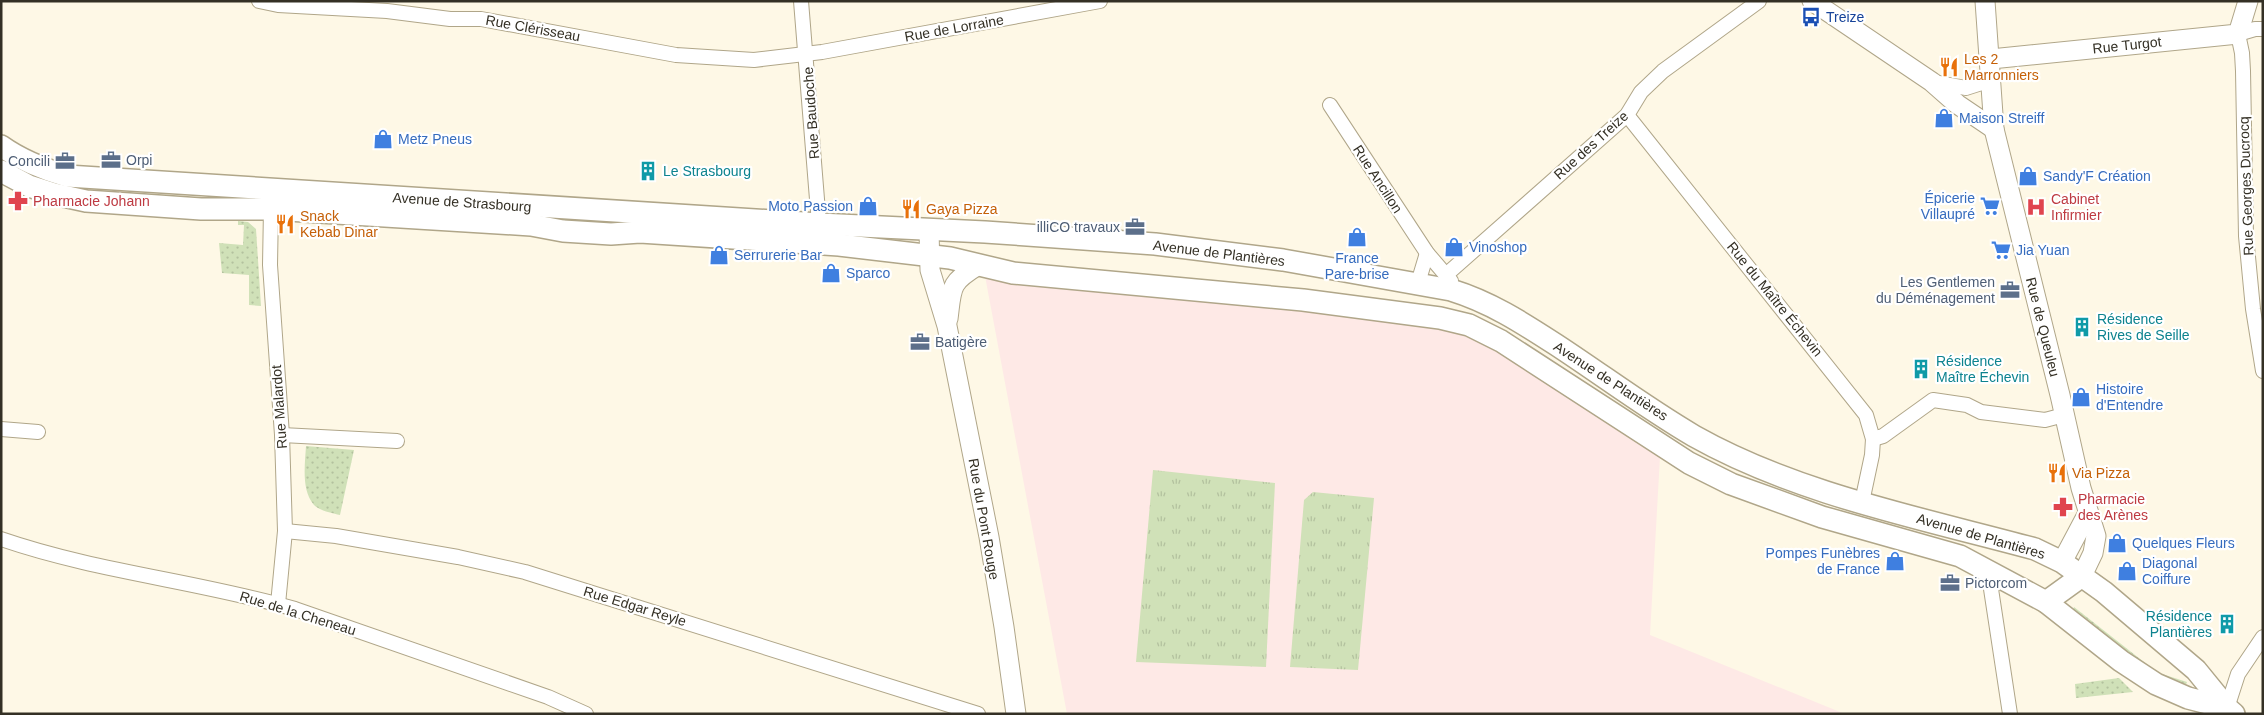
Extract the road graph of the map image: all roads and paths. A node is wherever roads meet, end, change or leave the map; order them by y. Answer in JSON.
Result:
{"nodes":[{"id":1,"x":259,"y":1,"type":"edge"},
{"id":2,"x":801,"y":1,"type":"edge"},
{"id":3,"x":1100,"y":1,"type":"edge"},
{"id":4,"x":1759,"y":1,"type":"edge"},
{"id":5,"x":1812,"y":1,"type":"edge"},
{"id":6,"x":1985,"y":1,"type":"edge"},
{"id":7,"x":2248,"y":1,"type":"edge"},
{"id":8,"x":2263,"y":29,"type":"edge"},
{"id":9,"x":2238,"y":34,"type":"junction"},
{"id":10,"x":807,"y":55,"type":"junction"},
{"id":11,"x":1990,"y":59,"type":"junction"},
{"id":12,"x":1991,"y":80,"type":"junction"},
{"id":13,"x":1932,"y":82,"type":"junction"},
{"id":14,"x":1330,"y":105,"type":"dead end"},
{"id":15,"x":1627,"y":115,"type":"junction"},
{"id":16,"x":1994,"y":129,"type":"junction"},
{"id":17,"x":1,"y":146,"type":"edge"},
{"id":18,"x":2,"y":172,"type":"edge"},
{"id":19,"x":271,"y":209,"type":"junction"},
{"id":20,"x":819,"y":224,"type":"junction"},
{"id":21,"x":929,"y":230,"type":"junction"},
{"id":22,"x":1427,"y":253,"type":"junction"},
{"id":23,"x":929,"y":255,"type":"junction"},
{"id":24,"x":977,"y":266,"type":"junction"},
{"id":25,"x":1449,"y":282,"type":"junction"},
{"id":26,"x":1418,"y":283,"type":"junction"},
{"id":27,"x":947,"y":326,"type":"junction"},
{"id":28,"x":2263,"y":371,"type":"edge"},
{"id":29,"x":2064,"y":415,"type":"junction"},
{"id":30,"x":1,"y":430,"type":"edge"},
{"id":31,"x":38,"y":432,"type":"dead end"},
{"id":32,"x":282,"y":435,"type":"junction"},
{"id":33,"x":1873,"y":439,"type":"junction"},
{"id":34,"x":397,"y":441,"type":"dead end"},
{"id":35,"x":1862,"y":502,"type":"junction"},
{"id":36,"x":2088,"y":514,"type":"junction"},
{"id":37,"x":285,"y":531,"type":"junction"},
{"id":38,"x":1,"y":539,"type":"edge"},
{"id":39,"x":2062,"y":562,"type":"junction"},
{"id":40,"x":1998,"y":575,"type":"junction"},
{"id":41,"x":2082,"y":576,"type":"junction"},
{"id":42,"x":2046,"y":602,"type":"junction"},
{"id":43,"x":278,"y":604,"type":"junction"},
{"id":44,"x":2263,"y":637,"type":"edge"},
{"id":45,"x":2230,"y":711,"type":"edge"},
{"id":46,"x":586,"y":714,"type":"edge"},
{"id":47,"x":978,"y":714,"type":"edge"},
{"id":48,"x":1016,"y":714,"type":"edge"},
{"id":49,"x":2010,"y":714,"type":"edge"}],
"edges":[{"from":1,"to":10,"type":"street","name":"Rue Clérisseau"},
{"from":2,"to":10,"type":"street","name":"Rue Baudoche"},
{"from":3,"to":10,"type":"street","name":"Rue de Lorraine"},
{"from":4,"to":15,"type":"street","name":"Rue des Treize"},
{"from":5,"to":13,"type":"street"},
{"from":6,"to":11,"type":"street","name":"Rue de Queuleu"},
{"from":7,"to":9,"type":"street","name":"Rue Georges Ducrocq"},
{"from":8,"to":9,"type":"street","name":"Rue Turgot"},
{"from":9,"to":11,"type":"street","name":"Rue Turgot"},
{"from":9,"to":28,"type":"street","name":"Rue Georges Ducrocq"},
{"from":10,"to":20,"type":"street","name":"Rue Baudoche"},
{"from":11,"to":12,"type":"street","name":"Rue de Queuleu"},
{"from":12,"to":13,"type":"street"},
{"from":12,"to":16,"type":"street","name":"Rue de Queuleu"},
{"from":13,"to":16,"type":"street"},
{"from":14,"to":22,"type":"street","name":"Rue Ancillon"},
{"from":15,"to":25,"type":"street","name":"Rue des Treize"},
{"from":15,"to":33,"type":"street","name":"Rue du Maître Échevin"},
{"from":16,"to":29,"type":"street","name":"Rue de Queuleu"},
{"from":17,"to":20,"type":"main road","name":"Avenue de Strasbourg"},
{"from":18,"to":19,"type":"main road","name":"Avenue de Strasbourg"},
{"from":19,"to":23,"type":"main road","name":"Avenue de Strasbourg"},
{"from":19,"to":32,"type":"street","name":"Rue Malardot"},
{"from":20,"to":21,"type":"main road","name":"Avenue de Strasbourg"},
{"from":21,"to":23,"type":"street","name":"Rue du Pont Rouge"},
{"from":21,"to":26,"type":"main road","name":"Avenue de Plantières"},
{"from":22,"to":25,"type":"street","name":"Rue Ancillon"},
{"from":22,"to":26,"type":"street"},
{"from":23,"to":24,"type":"main road","name":"Avenue de Plantières"},
{"from":23,"to":27,"type":"street","name":"Rue du Pont Rouge"},
{"from":24,"to":27,"type":"street","name":"Rue du Pont Rouge"},
{"from":24,"to":40,"type":"main road","name":"Avenue de Plantières"},
{"from":25,"to":26,"type":"main road","name":"Avenue de Plantières"},
{"from":25,"to":35,"type":"main road","name":"Avenue de Plantières"},
{"from":27,"to":48,"type":"street","name":"Rue du Pont Rouge"},
{"from":29,"to":33,"type":"street"},
{"from":29,"to":36,"type":"street","name":"Rue de Queuleu"},
{"from":30,"to":31,"type":"street"},
{"from":32,"to":34,"type":"street"},
{"from":32,"to":37,"type":"street","name":"Rue Malardot"},
{"from":33,"to":35,"type":"street","name":"Rue du Maître Échevin"},
{"from":35,"to":39,"type":"main road","name":"Avenue de Plantières"},
{"from":36,"to":39,"type":"street"},
{"from":36,"to":41,"type":"street","name":"Rue de Queuleu"},
{"from":37,"to":43,"type":"street","name":"Rue Malardot"},
{"from":37,"to":47,"type":"street","name":"Rue Edgar Reyle"},
{"from":38,"to":43,"type":"street","name":"Rue de la Cheneau"},
{"from":39,"to":41,"type":"main road","name":"Avenue de Plantières"},
{"from":39,"to":42,"type":"main road"},
{"from":40,"to":42,"type":"main road","name":"Avenue de Plantières"},
{"from":40,"to":49,"type":"street"},
{"from":41,"to":42,"type":"main road"},
{"from":41,"to":45,"type":"main road","name":"Avenue de Plantières"},
{"from":42,"to":45,"type":"main road","name":"Avenue de Plantières"},
{"from":43,"to":46,"type":"street","name":"Rue de la Cheneau"},
{"from":44,"to":45,"type":"street"}]}
